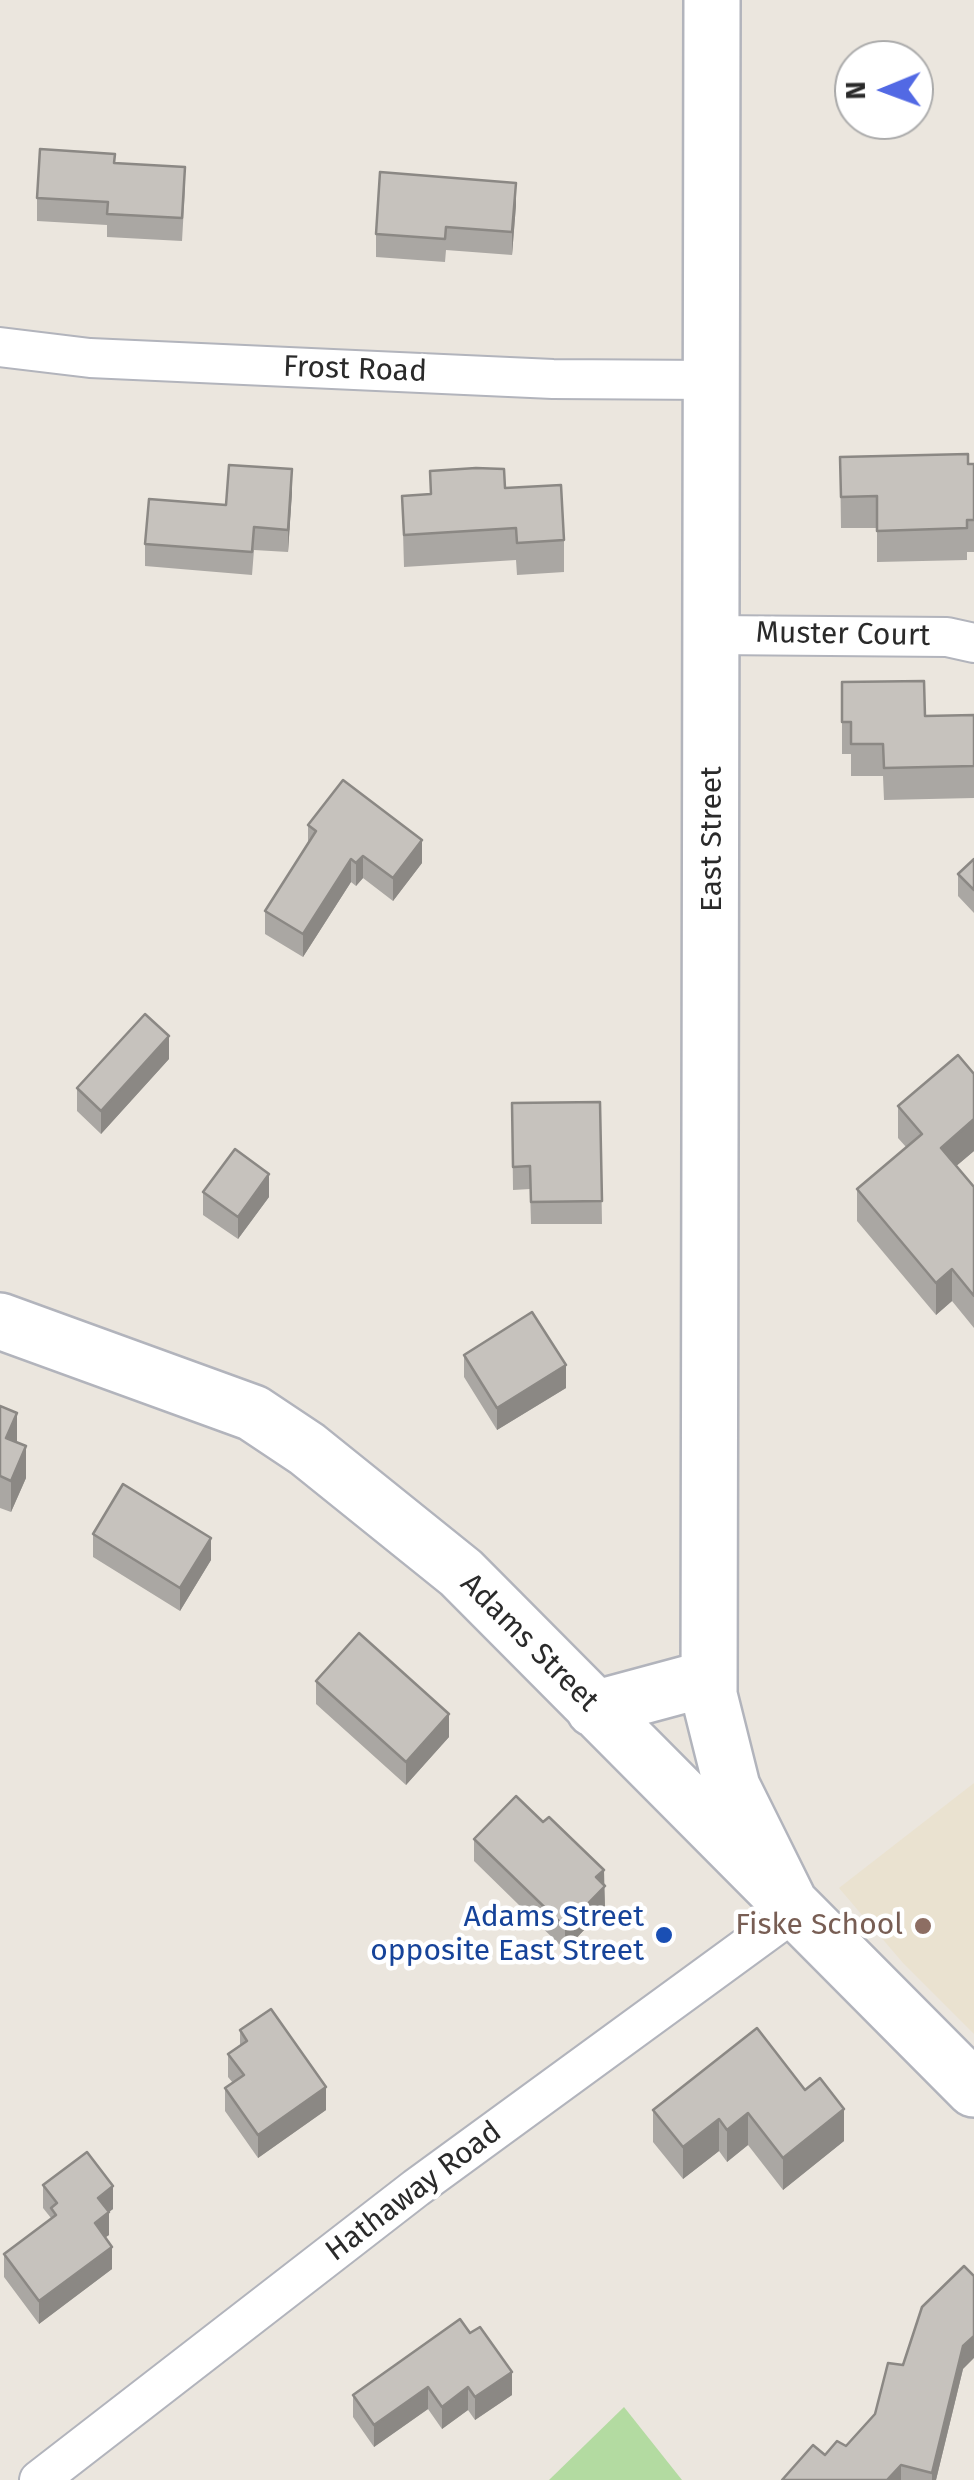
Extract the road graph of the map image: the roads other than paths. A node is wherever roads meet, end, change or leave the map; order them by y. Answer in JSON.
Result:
{"nodes":[{"id":1,"x":712,"y":0,"type":"edge"},
{"id":2,"x":0,"y":347,"type":"edge"},
{"id":3,"x":712,"y":380,"type":"junction"},
{"id":4,"x":712,"y":635,"type":"junction"},
{"id":5,"x":974,"y":642,"type":"edge"},
{"id":6,"x":0,"y":1321,"type":"edge"},
{"id":7,"x":709,"y":1678,"type":"junction"},
{"id":8,"x":594,"y":1709,"type":"junction"},
{"id":9,"x":794,"y":1912,"type":"junction"},
{"id":10,"x":974,"y":2089,"type":"edge"},
{"id":11,"x":39,"y":2480,"type":"edge"}],
"edges":[{"from":1,"to":3,"type":"street","name":"East Street"},
{"from":2,"to":3,"type":"street","name":"Frost Road"},
{"from":3,"to":4,"type":"street","name":"East Street"},
{"from":4,"to":5,"type":"street","name":"Muster Court"},
{"from":4,"to":7,"type":"street","name":"East Street"},
{"from":6,"to":8,"type":"street","name":"Adams Street"},
{"from":7,"to":8,"type":"street"},
{"from":7,"to":9,"type":"street","name":"East Street"},
{"from":8,"to":9,"type":"street","name":"Adams Street"},
{"from":9,"to":10,"type":"street","name":"Adams Street"},
{"from":9,"to":11,"type":"street","name":"Hathaway Road"}]}
